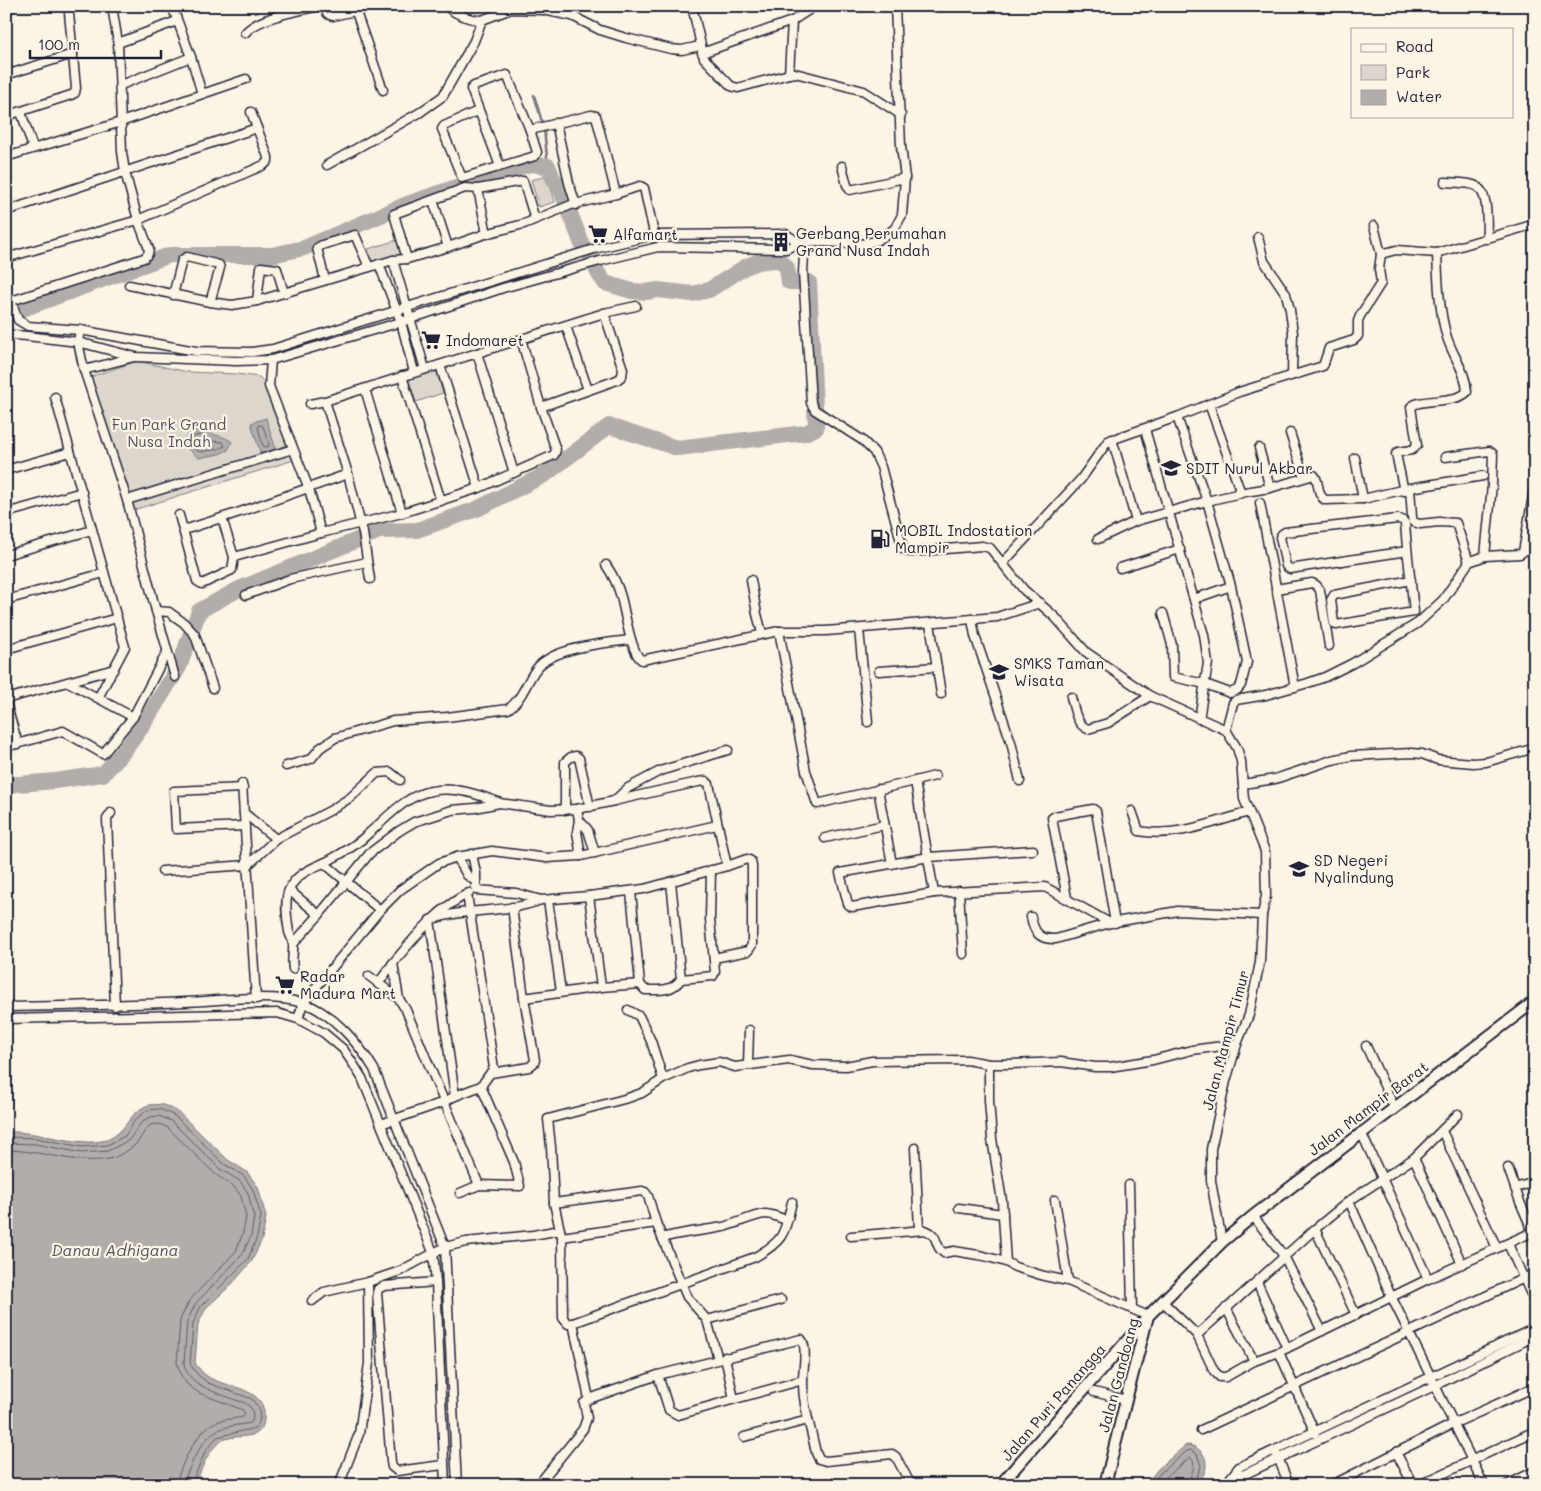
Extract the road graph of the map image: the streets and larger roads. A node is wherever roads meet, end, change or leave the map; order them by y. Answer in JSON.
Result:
{"nodes":[{"id":1,"x":72,"y":6,"type":"edge"},
{"id":2,"x":112,"y":6,"type":"edge"},
{"id":3,"x":172,"y":6,"type":"edge"},
{"id":4,"x":320,"y":6,"type":"edge"},
{"id":5,"x":324,"y":6,"type":"edge"},
{"id":6,"x":376,"y":6,"type":"edge"},
{"id":7,"x":446,"y":6,"type":"edge"},
{"id":8,"x":692,"y":6,"type":"edge"},
{"id":9,"x":812,"y":6,"type":"edge"},
{"id":10,"x":895,"y":6,"type":"edge"},
{"id":11,"x":356,"y":12,"type":"junction"},
{"id":12,"x":482,"y":20,"type":"junction"},
{"id":13,"x":177,"y":21,"type":"junction"},
{"id":14,"x":792,"y":21,"type":"junction"},
{"id":15,"x":245,"y":34,"type":"dead end"},
{"id":16,"x":118,"y":43,"type":"junction"},
{"id":17,"x":701,"y":50,"type":"junction"},
{"id":18,"x":73,"y":54,"type":"junction"},
{"id":19,"x":191,"y":57,"type":"junction"},
{"id":20,"x":789,"y":74,"type":"junction"},
{"id":21,"x":6,"y":75,"type":"edge"},
{"id":22,"x":246,"y":78,"type":"dead end"},
{"id":23,"x":121,"y":84,"type":"junction"},
{"id":24,"x":383,"y":90,"type":"dead end"},
{"id":25,"x":202,"y":94,"type":"junction"},
{"id":26,"x":21,"y":112,"type":"junction"},
{"id":27,"x":251,"y":112,"type":"dead end"},
{"id":28,"x":478,"y":112,"type":"junction"},
{"id":29,"x":901,"y":115,"type":"junction"},
{"id":30,"x":6,"y":116,"type":"edge"},
{"id":31,"x":121,"y":122,"type":"junction"},
{"id":32,"x":556,"y":122,"type":"junction"},
{"id":33,"x":257,"y":128,"type":"junction"},
{"id":34,"x":530,"y":130,"type":"junction"},
{"id":35,"x":33,"y":148,"type":"junction"},
{"id":36,"x":6,"y":157,"type":"edge"},
{"id":37,"x":327,"y":165,"type":"dead end"},
{"id":38,"x":500,"y":166,"type":"junction"},
{"id":39,"x":842,"y":166,"type":"dead end"},
{"id":40,"x":125,"y":172,"type":"junction"},
{"id":41,"x":905,"y":178,"type":"junction"},
{"id":42,"x":1445,"y":182,"type":"dead end"},
{"id":43,"x":478,"y":189,"type":"junction"},
{"id":44,"x":616,"y":194,"type":"junction"},
{"id":45,"x":433,"y":200,"type":"junction"},
{"id":46,"x":573,"y":205,"type":"junction"},
{"id":47,"x":6,"y":211,"type":"edge"},
{"id":48,"x":535,"y":219,"type":"junction"},
{"id":49,"x":138,"y":220,"type":"junction"},
{"id":50,"x":1535,"y":224,"type":"edge"},
{"id":51,"x":1374,"y":226,"type":"dead end"},
{"id":52,"x":488,"y":234,"type":"junction"},
{"id":53,"x":654,"y":235,"type":"junction"},
{"id":54,"x":1258,"y":237,"type":"dead end"},
{"id":55,"x":1487,"y":239,"type":"junction"},
{"id":56,"x":802,"y":241,"type":"junction"},
{"id":57,"x":658,"y":247,"type":"junction"},
{"id":58,"x":448,"y":248,"type":"junction"},
{"id":59,"x":1437,"y":253,"type":"junction"},
{"id":60,"x":1381,"y":254,"type":"junction"},
{"id":61,"x":6,"y":258,"type":"edge"},
{"id":62,"x":407,"y":259,"type":"junction"},
{"id":63,"x":393,"y":260,"type":"junction"},
{"id":64,"x":379,"y":264,"type":"junction"},
{"id":65,"x":369,"y":267,"type":"junction"},
{"id":66,"x":500,"y":278,"type":"junction"},
{"id":67,"x":325,"y":280,"type":"junction"},
{"id":68,"x":129,"y":286,"type":"dead end"},
{"id":69,"x":503,"y":288,"type":"junction"},
{"id":70,"x":284,"y":293,"type":"junction"},
{"id":71,"x":173,"y":295,"type":"junction"},
{"id":72,"x":257,"y":301,"type":"junction"},
{"id":73,"x":210,"y":302,"type":"junction"},
{"id":74,"x":10,"y":303,"type":"edge"},
{"id":75,"x":636,"y":306,"type":"dead end"},
{"id":76,"x":406,"y":308,"type":"junction"},
{"id":77,"x":396,"y":311,"type":"junction"},
{"id":78,"x":604,"y":313,"type":"junction"},
{"id":79,"x":410,"y":319,"type":"junction"},
{"id":80,"x":401,"y":322,"type":"junction"},
{"id":81,"x":28,"y":326,"type":"junction"},
{"id":82,"x":566,"y":326,"type":"junction"},
{"id":83,"x":80,"y":330,"type":"junction"},
{"id":84,"x":27,"y":336,"type":"junction"},
{"id":85,"x":6,"y":338,"type":"edge"},
{"id":86,"x":521,"y":339,"type":"junction"},
{"id":87,"x":78,"y":342,"type":"junction"},
{"id":88,"x":477,"y":353,"type":"junction"},
{"id":89,"x":136,"y":357,"type":"junction"},
{"id":90,"x":271,"y":360,"type":"junction"},
{"id":91,"x":440,"y":365,"type":"junction"},
{"id":92,"x":425,"y":369,"type":"junction"},
{"id":93,"x":84,"y":370,"type":"junction"},
{"id":94,"x":414,"y":372,"type":"junction"},
{"id":95,"x":402,"y":376,"type":"junction"},
{"id":96,"x":1292,"y":376,"type":"junction"},
{"id":97,"x":365,"y":388,"type":"junction"},
{"id":98,"x":588,"y":390,"type":"junction"},
{"id":99,"x":55,"y":397,"type":"dead end"},
{"id":100,"x":325,"y":401,"type":"junction"},
{"id":101,"x":310,"y":404,"type":"dead end"},
{"id":102,"x":1210,"y":404,"type":"junction"},
{"id":103,"x":541,"y":407,"type":"junction"},
{"id":104,"x":1178,"y":417,"type":"junction"},
{"id":105,"x":1145,"y":429,"type":"junction"},
{"id":106,"x":1290,"y":433,"type":"dead end"},
{"id":107,"x":1112,"y":439,"type":"junction"},
{"id":108,"x":1259,"y":448,"type":"dead end"},
{"id":109,"x":293,"y":449,"type":"junction"},
{"id":110,"x":70,"y":452,"type":"junction"},
{"id":111,"x":1445,"y":457,"type":"dead end"},
{"id":112,"x":1355,"y":458,"type":"dead end"},
{"id":113,"x":6,"y":470,"type":"edge"},
{"id":114,"x":514,"y":473,"type":"junction"},
{"id":115,"x":348,"y":474,"type":"junction"},
{"id":116,"x":1483,"y":476,"type":"dead end"},
{"id":117,"x":1304,"y":478,"type":"junction"},
{"id":118,"x":1535,"y":486,"type":"edge"},
{"id":119,"x":479,"y":488,"type":"junction"},
{"id":120,"x":1270,"y":488,"type":"junction"},
{"id":121,"x":309,"y":489,"type":"junction"},
{"id":122,"x":1407,"y":489,"type":"junction"},
{"id":123,"x":82,"y":492,"type":"junction"},
{"id":124,"x":1241,"y":493,"type":"junction"},
{"id":125,"x":1363,"y":499,"type":"junction"},
{"id":126,"x":127,"y":500,"type":"junction"},
{"id":127,"x":441,"y":500,"type":"junction"},
{"id":128,"x":1207,"y":501,"type":"junction"},
{"id":129,"x":1260,"y":503,"type":"dead end"},
{"id":130,"x":6,"y":513,"type":"edge"},
{"id":131,"x":402,"y":513,"type":"junction"},
{"id":132,"x":1169,"y":513,"type":"junction"},
{"id":133,"x":179,"y":515,"type":"dead end"},
{"id":134,"x":222,"y":518,"type":"junction"},
{"id":135,"x":1136,"y":521,"type":"junction"},
{"id":136,"x":360,"y":524,"type":"junction"},
{"id":137,"x":92,"y":530,"type":"junction"},
{"id":138,"x":184,"y":530,"type":"junction"},
{"id":139,"x":321,"y":533,"type":"junction"},
{"id":140,"x":1098,"y":539,"type":"dead end"},
{"id":141,"x":1180,"y":550,"type":"junction"},
{"id":142,"x":1524,"y":550,"type":"junction"},
{"id":143,"x":1535,"y":550,"type":"edge"},
{"id":144,"x":1407,"y":551,"type":"junction"},
{"id":145,"x":6,"y":555,"type":"edge"},
{"id":146,"x":1485,"y":556,"type":"junction"},
{"id":147,"x":234,"y":557,"type":"junction"},
{"id":148,"x":367,"y":562,"type":"junction"},
{"id":149,"x":1469,"y":562,"type":"junction"},
{"id":150,"x":1003,"y":563,"type":"junction"},
{"id":151,"x":606,"y":565,"type":"dead end"},
{"id":152,"x":1120,"y":568,"type":"dead end"},
{"id":153,"x":104,"y":573,"type":"junction"},
{"id":154,"x":370,"y":579,"type":"dead end"},
{"id":155,"x":751,"y":580,"type":"dead end"},
{"id":156,"x":1411,"y":580,"type":"junction"},
{"id":157,"x":1231,"y":586,"type":"junction"},
{"id":158,"x":1276,"y":589,"type":"junction"},
{"id":159,"x":246,"y":595,"type":"dead end"},
{"id":160,"x":1194,"y":599,"type":"junction"},
{"id":161,"x":6,"y":600,"type":"edge"},
{"id":162,"x":1040,"y":603,"type":"junction"},
{"id":163,"x":156,"y":611,"type":"junction"},
{"id":164,"x":1414,"y":612,"type":"junction"},
{"id":165,"x":1162,"y":613,"type":"dead end"},
{"id":166,"x":117,"y":618,"type":"junction"},
{"id":167,"x":972,"y":619,"type":"junction"},
{"id":168,"x":930,"y":623,"type":"junction"},
{"id":169,"x":1418,"y":623,"type":"junction"},
{"id":170,"x":859,"y":629,"type":"junction"},
{"id":171,"x":779,"y":631,"type":"junction"},
{"id":172,"x":762,"y":634,"type":"junction"},
{"id":173,"x":632,"y":640,"type":"junction"},
{"id":174,"x":1329,"y":646,"type":"dead end"},
{"id":175,"x":6,"y":649,"type":"edge"},
{"id":176,"x":167,"y":652,"type":"junction"},
{"id":177,"x":937,"y":667,"type":"junction"},
{"id":178,"x":114,"y":669,"type":"junction"},
{"id":179,"x":879,"y":671,"type":"dead end"},
{"id":180,"x":175,"y":677,"type":"dead end"},
{"id":181,"x":68,"y":682,"type":"junction"},
{"id":182,"x":1205,"y":684,"type":"junction"},
{"id":183,"x":1295,"y":687,"type":"junction"},
{"id":184,"x":213,"y":688,"type":"dead end"},
{"id":185,"x":941,"y":694,"type":"dead end"},
{"id":186,"x":1150,"y":696,"type":"junction"},
{"id":187,"x":1071,"y":697,"type":"dead end"},
{"id":188,"x":98,"y":698,"type":"junction"},
{"id":189,"x":6,"y":699,"type":"edge"},
{"id":190,"x":6,"y":703,"type":"edge"},
{"id":191,"x":133,"y":717,"type":"junction"},
{"id":192,"x":1200,"y":720,"type":"junction"},
{"id":193,"x":868,"y":722,"type":"dead end"},
{"id":194,"x":1226,"y":730,"type":"junction"},
{"id":195,"x":18,"y":744,"type":"junction"},
{"id":196,"x":6,"y":747,"type":"edge"},
{"id":197,"x":1535,"y":748,"type":"edge"},
{"id":198,"x":728,"y":750,"type":"dead end"},
{"id":199,"x":286,"y":766,"type":"dead end"},
{"id":200,"x":935,"y":776,"type":"dead end"},
{"id":201,"x":400,"y":780,"type":"dead end"},
{"id":202,"x":915,"y":781,"type":"junction"},
{"id":203,"x":1020,"y":781,"type":"dead end"},
{"id":204,"x":1244,"y":784,"type":"junction"},
{"id":205,"x":878,"y":789,"type":"junction"},
{"id":206,"x":614,"y":801,"type":"junction"},
{"id":207,"x":499,"y":802,"type":"junction"},
{"id":208,"x":590,"y":807,"type":"junction"},
{"id":209,"x":577,"y":809,"type":"junction"},
{"id":210,"x":565,"y":810,"type":"junction"},
{"id":211,"x":1132,"y":811,"type":"dead end"},
{"id":212,"x":1249,"y":812,"type":"junction"},
{"id":213,"x":111,"y":813,"type":"dead end"},
{"id":214,"x":244,"y":813,"type":"junction"},
{"id":215,"x":579,"y":820,"type":"junction"},
{"id":216,"x":717,"y":825,"type":"junction"},
{"id":217,"x":884,"y":825,"type":"junction"},
{"id":218,"x":245,"y":826,"type":"junction"},
{"id":219,"x":825,"y":838,"type":"dead end"},
{"id":220,"x":276,"y":839,"type":"junction"},
{"id":221,"x":1033,"y":850,"type":"dead end"},
{"id":222,"x":595,"y":853,"type":"junction"},
{"id":223,"x":472,"y":854,"type":"junction"},
{"id":224,"x":581,"y":856,"type":"junction"},
{"id":225,"x":457,"y":857,"type":"junction"},
{"id":226,"x":929,"y":857,"type":"junction"},
{"id":227,"x":324,"y":863,"type":"junction"},
{"id":228,"x":892,"y":864,"type":"junction"},
{"id":229,"x":248,"y":865,"type":"junction"},
{"id":230,"x":728,"y":866,"type":"junction"},
{"id":231,"x":711,"y":870,"type":"junction"},
{"id":232,"x":162,"y":871,"type":"dead end"},
{"id":233,"x":346,"y":881,"type":"junction"},
{"id":234,"x":475,"y":881,"type":"junction"},
{"id":235,"x":671,"y":882,"type":"junction"},
{"id":236,"x":289,"y":890,"type":"junction"},
{"id":237,"x":476,"y":890,"type":"junction"},
{"id":238,"x":959,"y":891,"type":"junction"},
{"id":239,"x":631,"y":892,"type":"junction"},
{"id":240,"x":467,"y":894,"type":"junction"},
{"id":241,"x":934,"y":894,"type":"junction"},
{"id":242,"x":589,"y":896,"type":"junction"},
{"id":243,"x":1067,"y":898,"type":"junction"},
{"id":244,"x":545,"y":900,"type":"junction"},
{"id":245,"x":512,"y":907,"type":"junction"},
{"id":246,"x":380,"y":910,"type":"junction"},
{"id":247,"x":469,"y":911,"type":"junction"},
{"id":248,"x":319,"y":915,"type":"junction"},
{"id":249,"x":1262,"y":915,"type":"junction"},
{"id":250,"x":1031,"y":917,"type":"dead end"},
{"id":251,"x":430,"y":920,"type":"junction"},
{"id":252,"x":1113,"y":923,"type":"junction"},
{"id":253,"x":293,"y":944,"type":"junction"},
{"id":254,"x":962,"y":954,"type":"dead end"},
{"id":255,"x":714,"y":958,"type":"junction"},
{"id":256,"x":393,"y":963,"type":"junction"},
{"id":257,"x":293,"y":969,"type":"dead end"},
{"id":258,"x":370,"y":976,"type":"dead end"},
{"id":259,"x":681,"y":979,"type":"junction"},
{"id":260,"x":378,"y":984,"type":"junction"},
{"id":261,"x":640,"y":984,"type":"junction"},
{"id":262,"x":602,"y":987,"type":"junction"},
{"id":263,"x":561,"y":992,"type":"junction"},
{"id":264,"x":524,"y":998,"type":"junction"},
{"id":265,"x":256,"y":999,"type":"junction"},
{"id":266,"x":399,"y":999,"type":"junction"},
{"id":267,"x":1535,"y":1001,"type":"edge"},
{"id":268,"x":304,"y":1003,"type":"junction"},
{"id":269,"x":115,"y":1006,"type":"junction"},
{"id":270,"x":6,"y":1007,"type":"edge"},
{"id":271,"x":628,"y":1010,"type":"dead end"},
{"id":272,"x":6,"y":1019,"type":"edge"},
{"id":273,"x":298,"y":1019,"type":"junction"},
{"id":274,"x":749,"y":1030,"type":"dead end"},
{"id":275,"x":1237,"y":1044,"type":"junction"},
{"id":276,"x":1366,"y":1046,"type":"dead end"},
{"id":277,"x":989,"y":1064,"type":"junction"},
{"id":278,"x":748,"y":1066,"type":"junction"},
{"id":279,"x":491,"y":1073,"type":"junction"},
{"id":280,"x":663,"y":1079,"type":"junction"},
{"id":281,"x":480,"y":1086,"type":"junction"},
{"id":282,"x":455,"y":1096,"type":"junction"},
{"id":283,"x":444,"y":1102,"type":"junction"},
{"id":284,"x":1394,"y":1107,"type":"junction"},
{"id":285,"x":1458,"y":1114,"type":"dead end"},
{"id":286,"x":395,"y":1118,"type":"junction"},
{"id":287,"x":381,"y":1124,"type":"junction"},
{"id":288,"x":1442,"y":1131,"type":"junction"},
{"id":289,"x":1361,"y":1132,"type":"junction"},
{"id":290,"x":915,"y":1148,"type":"dead end"},
{"id":291,"x":1414,"y":1158,"type":"junction"},
{"id":292,"x":1508,"y":1168,"type":"dead end"},
{"id":293,"x":1384,"y":1179,"type":"junction"},
{"id":294,"x":1535,"y":1182,"type":"edge"},
{"id":295,"x":479,"y":1185,"type":"junction"},
{"id":296,"x":1129,"y":1185,"type":"dead end"},
{"id":297,"x":1515,"y":1188,"type":"junction"},
{"id":298,"x":460,"y":1192,"type":"dead end"},
{"id":299,"x":1055,"y":1200,"type":"dead end"},
{"id":300,"x":1349,"y":1201,"type":"junction"},
{"id":301,"x":792,"y":1202,"type":"dead end"},
{"id":302,"x":554,"y":1203,"type":"junction"},
{"id":303,"x":959,"y":1208,"type":"dead end"},
{"id":304,"x":1003,"y":1214,"type":"junction"},
{"id":305,"x":1254,"y":1216,"type":"junction"},
{"id":306,"x":788,"y":1220,"type":"junction"},
{"id":307,"x":656,"y":1224,"type":"junction"},
{"id":308,"x":919,"y":1229,"type":"junction"},
{"id":309,"x":1315,"y":1229,"type":"junction"},
{"id":310,"x":1534,"y":1231,"type":"edge"},
{"id":311,"x":561,"y":1234,"type":"junction"},
{"id":312,"x":851,"y":1236,"type":"dead end"},
{"id":313,"x":662,"y":1238,"type":"junction"},
{"id":314,"x":1222,"y":1242,"type":"junction"},
{"id":315,"x":1508,"y":1244,"type":"junction"},
{"id":316,"x":445,"y":1247,"type":"junction"},
{"id":317,"x":1497,"y":1248,"type":"junction"},
{"id":318,"x":433,"y":1252,"type":"junction"},
{"id":319,"x":1284,"y":1256,"type":"junction"},
{"id":320,"x":1006,"y":1262,"type":"junction"},
{"id":321,"x":1462,"y":1264,"type":"junction"},
{"id":322,"x":1535,"y":1273,"type":"edge"},
{"id":323,"x":1523,"y":1278,"type":"junction"},
{"id":324,"x":1428,"y":1279,"type":"junction"},
{"id":325,"x":1068,"y":1281,"type":"junction"},
{"id":326,"x":368,"y":1282,"type":"junction"},
{"id":327,"x":436,"y":1282,"type":"junction"},
{"id":328,"x":1257,"y":1282,"type":"junction"},
{"id":329,"x":681,"y":1284,"type":"junction"},
{"id":330,"x":1392,"y":1298,"type":"junction"},
{"id":331,"x":781,"y":1300,"type":"dead end"},
{"id":332,"x":312,"y":1301,"type":"dead end"},
{"id":333,"x":1162,"y":1301,"type":"junction"},
{"id":334,"x":1535,"y":1303,"type":"edge"},
{"id":335,"x":1226,"y":1308,"type":"junction"},
{"id":336,"x":1132,"y":1309,"type":"junction"},
{"id":337,"x":1356,"y":1315,"type":"junction"},
{"id":338,"x":1148,"y":1316,"type":"junction"},
{"id":339,"x":707,"y":1320,"type":"junction"},
{"id":340,"x":573,"y":1323,"type":"junction"},
{"id":341,"x":1535,"y":1328,"type":"edge"},
{"id":342,"x":1322,"y":1331,"type":"junction"},
{"id":343,"x":1408,"y":1333,"type":"junction"},
{"id":344,"x":1197,"y":1335,"type":"junction"},
{"id":345,"x":1535,"y":1336,"type":"edge"},
{"id":346,"x":1287,"y":1348,"type":"junction"},
{"id":347,"x":1279,"y":1352,"type":"junction"},
{"id":348,"x":721,"y":1358,"type":"junction"},
{"id":349,"x":1254,"y":1361,"type":"junction"},
{"id":350,"x":658,"y":1375,"type":"junction"},
{"id":351,"x":1430,"y":1376,"type":"junction"},
{"id":352,"x":803,"y":1380,"type":"junction"},
{"id":353,"x":1434,"y":1386,"type":"junction"},
{"id":354,"x":1295,"y":1387,"type":"junction"},
{"id":355,"x":1535,"y":1387,"type":"edge"},
{"id":356,"x":1094,"y":1392,"type":"dead end"},
{"id":357,"x":589,"y":1399,"type":"junction"},
{"id":358,"x":734,"y":1399,"type":"junction"},
{"id":359,"x":1126,"y":1400,"type":"junction"},
{"id":360,"x":808,"y":1420,"type":"junction"},
{"id":361,"x":1455,"y":1423,"type":"junction"},
{"id":362,"x":1201,"y":1430,"type":"dead end"},
{"id":363,"x":1314,"y":1431,"type":"junction"},
{"id":364,"x":1535,"y":1431,"type":"edge"},
{"id":365,"x":744,"y":1438,"type":"dead end"},
{"id":366,"x":1317,"y":1440,"type":"junction"},
{"id":367,"x":1396,"y":1452,"type":"junction"},
{"id":368,"x":1276,"y":1454,"type":"junction"},
{"id":369,"x":443,"y":1455,"type":"junction"},
{"id":370,"x":455,"y":1455,"type":"junction"},
{"id":371,"x":1471,"y":1461,"type":"junction"},
{"id":372,"x":444,"y":1465,"type":"junction"},
{"id":373,"x":1535,"y":1471,"type":"edge"},
{"id":374,"x":1521,"y":1482,"type":"edge"},
{"id":375,"x":339,"y":1485,"type":"edge"},
{"id":376,"x":445,"y":1485,"type":"edge"},
{"id":377,"x":457,"y":1485,"type":"edge"},
{"id":378,"x":538,"y":1485,"type":"edge"},
{"id":379,"x":911,"y":1485,"type":"edge"},
{"id":380,"x":1000,"y":1485,"type":"edge"},
{"id":381,"x":1106,"y":1485,"type":"edge"},
{"id":382,"x":1225,"y":1485,"type":"edge"},
{"id":383,"x":1289,"y":1485,"type":"edge"},
{"id":384,"x":1332,"y":1485,"type":"edge"},
{"id":385,"x":1412,"y":1485,"type":"edge"},
{"id":386,"x":1419,"y":1485,"type":"edge"},
{"id":387,"x":1484,"y":1485,"type":"edge"},
{"id":388,"x":1507,"y":1485,"type":"edge"}],
"edges":[{"from":1,"to":18,"type":"street"},
{"from":2,"to":16,"type":"street"},
{"from":3,"to":13,"type":"street"},
{"from":4,"to":15,"type":"street"},
{"from":5,"to":11,"type":"street"},
{"from":6,"to":11,"type":"street"},
{"from":7,"to":12,"type":"street"},
{"from":8,"to":17,"type":"street"},
{"from":9,"to":14,"type":"street"},
{"from":10,"to":29,"type":"street"},
{"from":11,"to":24,"type":"street"},
{"from":12,"to":17,"type":"street"},
{"from":12,"to":37,"type":"street"},
{"from":13,"to":16,"type":"street"},
{"from":13,"to":19,"type":"street"},
{"from":14,"to":17,"type":"street"},
{"from":14,"to":20,"type":"street"},
{"from":16,"to":23,"type":"street"},
{"from":17,"to":20,"type":"street"},
{"from":18,"to":21,"type":"street"},
{"from":18,"to":26,"type":"street"},
{"from":19,"to":23,"type":"street"},
{"from":19,"to":25,"type":"street"},
{"from":20,"to":29,"type":"street"},
{"from":22,"to":25,"type":"street"},
{"from":23,"to":31,"type":"street"},
{"from":25,"to":31,"type":"street"},
{"from":26,"to":30,"type":"street"},
{"from":26,"to":35,"type":"street"},
{"from":27,"to":33,"type":"street"},
{"from":28,"to":34,"type":"street"},
{"from":28,"to":38,"type":"street"},
{"from":28,"to":38,"type":"street"},
{"from":29,"to":41,"type":"street"},
{"from":31,"to":35,"type":"street"},
{"from":31,"to":40,"type":"street"},
{"from":32,"to":34,"type":"street"},
{"from":32,"to":44,"type":"street"},
{"from":32,"to":46,"type":"street"},
{"from":33,"to":40,"type":"street"},
{"from":33,"to":49,"type":"street"},
{"from":34,"to":38,"type":"street"},
{"from":35,"to":36,"type":"street"},
{"from":39,"to":41,"type":"street"},
{"from":40,"to":47,"type":"street"},
{"from":40,"to":49,"type":"street"},
{"from":41,"to":56,"type":"street"},
{"from":42,"to":55,"type":"street"},
{"from":43,"to":45,"type":"street"},
{"from":43,"to":48,"type":"street"},
{"from":43,"to":52,"type":"street"},
{"from":44,"to":46,"type":"street"},
{"from":44,"to":53,"type":"street"},
{"from":45,"to":58,"type":"street"},
{"from":45,"to":62,"type":"street"},
{"from":46,"to":48,"type":"street"},
{"from":48,"to":52,"type":"street"},
{"from":49,"to":61,"type":"street"},
{"from":49,"to":74,"type":"street"},
{"from":50,"to":55,"type":"street"},
{"from":51,"to":60,"type":"street"},
{"from":52,"to":58,"type":"street"},
{"from":53,"to":56,"type":"street"},
{"from":53,"to":57,"type":"street"},
{"from":53,"to":66,"type":"street"},
{"from":54,"to":96,"type":"street"},
{"from":55,"to":59,"type":"street"},
{"from":56,"to":57,"type":"street"},
{"from":56,"to":150,"type":"street"},
{"from":57,"to":69,"type":"street"},
{"from":58,"to":62,"type":"street"},
{"from":59,"to":60,"type":"street"},
{"from":59,"to":122,"type":"street"},
{"from":60,"to":96,"type":"street"},
{"from":62,"to":63,"type":"street"},
{"from":63,"to":64,"type":"street"},
{"from":63,"to":76,"type":"street"},
{"from":64,"to":65,"type":"street"},
{"from":64,"to":77,"type":"street"},
{"from":65,"to":67,"type":"street"},
{"from":65,"to":67,"type":"street"},
{"from":66,"to":69,"type":"street"},
{"from":66,"to":76,"type":"street"},
{"from":67,"to":70,"type":"street"},
{"from":68,"to":71,"type":"street"},
{"from":69,"to":79,"type":"street"},
{"from":70,"to":72,"type":"street"},
{"from":70,"to":72,"type":"street"},
{"from":71,"to":73,"type":"street"},
{"from":71,"to":73,"type":"street"},
{"from":72,"to":73,"type":"street"},
{"from":74,"to":81,"type":"street"},
{"from":75,"to":78,"type":"street"},
{"from":76,"to":77,"type":"street"},
{"from":76,"to":79,"type":"street"},
{"from":77,"to":80,"type":"street"},
{"from":77,"to":83,"type":"street"},
{"from":78,"to":82,"type":"street"},
{"from":78,"to":98,"type":"street"},
{"from":79,"to":80,"type":"street"},
{"from":79,"to":92,"type":"street"},
{"from":80,"to":90,"type":"street"},
{"from":80,"to":94,"type":"street"},
{"from":81,"to":83,"type":"street"},
{"from":81,"to":84,"type":"street"},
{"from":82,"to":86,"type":"street"},
{"from":82,"to":98,"type":"street"},
{"from":83,"to":87,"type":"street"},
{"from":84,"to":85,"type":"street"},
{"from":84,"to":87,"type":"street"},
{"from":86,"to":88,"type":"street"},
{"from":86,"to":103,"type":"street"},
{"from":87,"to":89,"type":"street"},
{"from":87,"to":93,"type":"street"},
{"from":88,"to":91,"type":"street"},
{"from":88,"to":114,"type":"street"},
{"from":89,"to":90,"type":"street"},
{"from":89,"to":93,"type":"street"},
{"from":90,"to":109,"type":"street"},
{"from":91,"to":92,"type":"street"},
{"from":91,"to":119,"type":"street"},
{"from":92,"to":94,"type":"street"},
{"from":93,"to":126,"type":"street"},
{"from":94,"to":95,"type":"street"},
{"from":95,"to":97,"type":"street"},
{"from":95,"to":127,"type":"street"},
{"from":96,"to":102,"type":"street"},
{"from":97,"to":100,"type":"street"},
{"from":97,"to":131,"type":"street"},
{"from":98,"to":103,"type":"street"},
{"from":99,"to":110,"type":"street"},
{"from":100,"to":101,"type":"street"},
{"from":100,"to":115,"type":"street"},
{"from":102,"to":104,"type":"street"},
{"from":102,"to":124,"type":"street"},
{"from":103,"to":114,"type":"street"},
{"from":104,"to":105,"type":"street"},
{"from":104,"to":128,"type":"street"},
{"from":105,"to":107,"type":"street"},
{"from":105,"to":132,"type":"street"},
{"from":106,"to":117,"type":"street"},
{"from":107,"to":135,"type":"street"},
{"from":107,"to":150,"type":"street"},
{"from":108,"to":120,"type":"street"},
{"from":109,"to":121,"type":"street"},
{"from":109,"to":126,"type":"street"},
{"from":110,"to":113,"type":"street"},
{"from":110,"to":123,"type":"street"},
{"from":111,"to":146,"type":"street"},
{"from":112,"to":125,"type":"street"},
{"from":114,"to":119,"type":"street"},
{"from":115,"to":121,"type":"street"},
{"from":115,"to":136,"type":"street"},
{"from":116,"to":122,"type":"street"},
{"from":117,"to":120,"type":"street"},
{"from":117,"to":125,"type":"street"},
{"from":118,"to":142,"type":"street"},
{"from":119,"to":127,"type":"street"},
{"from":120,"to":124,"type":"street"},
{"from":121,"to":134,"type":"street"},
{"from":121,"to":139,"type":"street"},
{"from":122,"to":125,"type":"street"},
{"from":122,"to":149,"type":"street"},
{"from":123,"to":130,"type":"street"},
{"from":123,"to":137,"type":"street"},
{"from":124,"to":128,"type":"street"},
{"from":126,"to":163,"type":"street"},
{"from":127,"to":131,"type":"street"},
{"from":128,"to":132,"type":"street"},
{"from":128,"to":157,"type":"street"},
{"from":129,"to":158,"type":"street"},
{"from":131,"to":136,"type":"street"},
{"from":132,"to":135,"type":"street"},
{"from":132,"to":141,"type":"street"},
{"from":133,"to":138,"type":"street"},
{"from":134,"to":138,"type":"street"},
{"from":134,"to":147,"type":"street"},
{"from":135,"to":140,"type":"street"},
{"from":136,"to":139,"type":"street"},
{"from":136,"to":148,"type":"street"},
{"from":137,"to":145,"type":"street"},
{"from":137,"to":153,"type":"street"},
{"from":138,"to":147,"type":"street"},
{"from":139,"to":147,"type":"street"},
{"from":141,"to":152,"type":"street"},
{"from":141,"to":160,"type":"street"},
{"from":142,"to":143,"type":"street"},
{"from":142,"to":146,"type":"street"},
{"from":144,"to":144,"type":"street"},
{"from":144,"to":156,"type":"street"},
{"from":146,"to":149,"type":"street"},
{"from":148,"to":154,"type":"street"},
{"from":148,"to":159,"type":"street"},
{"from":149,"to":169,"type":"street"},
{"from":150,"to":162,"type":"street"},
{"from":151,"to":173,"type":"street"},
{"from":153,"to":161,"type":"street"},
{"from":153,"to":166,"type":"street"},
{"from":155,"to":172,"type":"street"},
{"from":156,"to":164,"type":"street"},
{"from":156,"to":164,"type":"street"},
{"from":157,"to":160,"type":"street"},
{"from":157,"to":182,"type":"street"},
{"from":158,"to":174,"type":"street"},
{"from":158,"to":183,"type":"street"},
{"from":160,"to":182,"type":"street"},
{"from":162,"to":167,"type":"street"},
{"from":162,"to":186,"type":"street"},
{"from":163,"to":176,"type":"street"},
{"from":163,"to":184,"type":"street"},
{"from":164,"to":169,"type":"street"},
{"from":165,"to":182,"type":"street"},
{"from":166,"to":175,"type":"street"},
{"from":166,"to":178,"type":"street"},
{"from":167,"to":168,"type":"street"},
{"from":167,"to":203,"type":"street"},
{"from":168,"to":170,"type":"street"},
{"from":168,"to":177,"type":"street"},
{"from":169,"to":183,"type":"street"},
{"from":170,"to":171,"type":"street"},
{"from":170,"to":193,"type":"street"},
{"from":171,"to":172,"type":"street"},
{"from":171,"to":205,"type":"street"},
{"from":172,"to":173,"type":"street"},
{"from":173,"to":199,"type":"street"},
{"from":176,"to":180,"type":"street"},
{"from":176,"to":191,"type":"street"},
{"from":177,"to":179,"type":"street"},
{"from":177,"to":185,"type":"street"},
{"from":178,"to":181,"type":"street"},
{"from":178,"to":188,"type":"street"},
{"from":181,"to":188,"type":"street"},
{"from":181,"to":189,"type":"street"},
{"from":182,"to":192,"type":"street"},
{"from":183,"to":194,"type":"street"},
{"from":186,"to":187,"type":"street"},
{"from":186,"to":192,"type":"street"},
{"from":188,"to":191,"type":"street"},
{"from":190,"to":195,"type":"street"},
{"from":191,"to":195,"type":"street"},
{"from":192,"to":194,"type":"street"},
{"from":194,"to":204,"type":"street","name":"Jalan Mampir Timur"},
{"from":195,"to":196,"type":"street"},
{"from":197,"to":204,"type":"street"},
{"from":198,"to":206,"type":"street"},
{"from":200,"to":202,"type":"street"},
{"from":201,"to":220,"type":"street"},
{"from":202,"to":205,"type":"street"},
{"from":202,"to":226,"type":"street"},
{"from":204,"to":212,"type":"street","name":"Jalan Mampir Timur"},
{"from":205,"to":217,"type":"street"},
{"from":206,"to":208,"type":"street"},
{"from":206,"to":216,"type":"street"},
{"from":207,"to":210,"type":"street"},
{"from":207,"to":227,"type":"street"},
{"from":207,"to":233,"type":"street"},
{"from":208,"to":209,"type":"street"},
{"from":208,"to":210,"type":"street"},
{"from":209,"to":210,"type":"street"},
{"from":209,"to":215,"type":"street"},
{"from":211,"to":212,"type":"street"},
{"from":212,"to":249,"type":"street","name":"Jalan Mampir Timur"},
{"from":213,"to":269,"type":"street"},
{"from":214,"to":218,"type":"street"},
{"from":214,"to":218,"type":"street"},
{"from":214,"to":220,"type":"street"},
{"from":215,"to":222,"type":"street"},
{"from":215,"to":224,"type":"street"},
{"from":216,"to":222,"type":"street"},
{"from":216,"to":230,"type":"street"},
{"from":217,"to":219,"type":"street"},
{"from":217,"to":228,"type":"street"},
{"from":218,"to":229,"type":"street"},
{"from":220,"to":229,"type":"street"},
{"from":221,"to":226,"type":"street"},
{"from":222,"to":224,"type":"street"},
{"from":223,"to":224,"type":"street"},
{"from":223,"to":225,"type":"street"},
{"from":223,"to":234,"type":"street"},
{"from":225,"to":234,"type":"street"},
{"from":225,"to":246,"type":"street"},
{"from":226,"to":228,"type":"street"},
{"from":226,"to":241,"type":"street"},
{"from":227,"to":233,"type":"street"},
{"from":227,"to":236,"type":"street"},
{"from":228,"to":241,"type":"street"},
{"from":229,"to":232,"type":"street"},
{"from":229,"to":265,"type":"street"},
{"from":230,"to":231,"type":"street"},
{"from":230,"to":255,"type":"street"},
{"from":231,"to":235,"type":"street"},
{"from":231,"to":255,"type":"street"},
{"from":233,"to":246,"type":"street"},
{"from":233,"to":248,"type":"street"},
{"from":234,"to":237,"type":"street"},
{"from":235,"to":239,"type":"street"},
{"from":235,"to":259,"type":"street"},
{"from":236,"to":248,"type":"street"},
{"from":236,"to":253,"type":"street"},
{"from":237,"to":240,"type":"street"},
{"from":237,"to":244,"type":"street"},
{"from":238,"to":241,"type":"street"},
{"from":238,"to":243,"type":"street"},
{"from":238,"to":254,"type":"street"},
{"from":239,"to":242,"type":"street"},
{"from":239,"to":261,"type":"street"},
{"from":240,"to":247,"type":"street"},
{"from":240,"to":251,"type":"street"},
{"from":242,"to":244,"type":"street"},
{"from":242,"to":262,"type":"street"},
{"from":243,"to":252,"type":"street"},
{"from":243,"to":252,"type":"street"},
{"from":244,"to":245,"type":"street"},
{"from":244,"to":263,"type":"street"},
{"from":245,"to":247,"type":"street"},
{"from":245,"to":264,"type":"street"},
{"from":246,"to":268,"type":"street"},
{"from":247,"to":251,"type":"street"},
{"from":247,"to":279,"type":"street"},
{"from":248,"to":253,"type":"street"},
{"from":249,"to":252,"type":"street"},
{"from":249,"to":275,"type":"street","name":"Jalan Mampir Timur"},
{"from":250,"to":252,"type":"street"},
{"from":251,"to":256,"type":"street"},
{"from":251,"to":282,"type":"street"},
{"from":253,"to":257,"type":"street"},
{"from":255,"to":259,"type":"street"},
{"from":256,"to":260,"type":"street"},
{"from":256,"to":266,"type":"street"},
{"from":258,"to":260,"type":"street"},
{"from":259,"to":261,"type":"street"},
{"from":260,"to":266,"type":"street"},
{"from":261,"to":262,"type":"street"},
{"from":262,"to":263,"type":"street"},
{"from":263,"to":264,"type":"street"},
{"from":264,"to":279,"type":"street"},
{"from":265,"to":268,"type":"street"},
{"from":265,"to":269,"type":"street"},
{"from":266,"to":283,"type":"street"},
{"from":267,"to":284,"type":"street","name":"Jalan Mampir Barat"},
{"from":268,"to":273,"type":"street"},
{"from":268,"to":286,"type":"street"},
{"from":269,"to":270,"type":"street"},
{"from":271,"to":280,"type":"street"},
{"from":272,"to":273,"type":"street"},
{"from":273,"to":287,"type":"street"},
{"from":274,"to":278,"type":"street"},
{"from":275,"to":277,"type":"street"},
{"from":275,"to":314,"type":"street","name":"Jalan Mampir Timur"},
{"from":276,"to":284,"type":"street"},
{"from":277,"to":278,"type":"street"},
{"from":277,"to":304,"type":"street"},
{"from":278,"to":280,"type":"street"},
{"from":279,"to":281,"type":"street"},
{"from":280,"to":302,"type":"street"},
{"from":281,"to":282,"type":"street"},
{"from":281,"to":295,"type":"street"},
{"from":282,"to":283,"type":"street"},
{"from":283,"to":286,"type":"street"},
{"from":283,"to":295,"type":"street"},
{"from":284,"to":289,"type":"street","name":"Jalan Mampir Barat"},
{"from":285,"to":288,"type":"street"},
{"from":286,"to":287,"type":"street"},
{"from":286,"to":316,"type":"street"},
{"from":287,"to":318,"type":"street"},
{"from":288,"to":291,"type":"street"},
{"from":288,"to":317,"type":"street"},
{"from":289,"to":293,"type":"street"},
{"from":289,"to":305,"type":"street","name":"Jalan Mampir Barat"},
{"from":290,"to":308,"type":"street"},
{"from":291,"to":293,"type":"street"},
{"from":291,"to":321,"type":"street"},
{"from":292,"to":297,"type":"street"},
{"from":293,"to":300,"type":"street"},
{"from":293,"to":324,"type":"street"},
{"from":294,"to":297,"type":"street"},
{"from":295,"to":298,"type":"street"},
{"from":296,"to":336,"type":"street"},
{"from":297,"to":310,"type":"street"},
{"from":299,"to":325,"type":"street"},
{"from":300,"to":309,"type":"street"},
{"from":300,"to":330,"type":"street"},
{"from":301,"to":306,"type":"street"},
{"from":302,"to":307,"type":"street"},
{"from":302,"to":311,"type":"street"},
{"from":303,"to":304,"type":"street"},
{"from":304,"to":320,"type":"street"},
{"from":305,"to":314,"type":"street","name":"Jalan Mampir Barat"},
{"from":305,"to":319,"type":"street"},
{"from":306,"to":313,"type":"street"},
{"from":306,"to":329,"type":"street"},
{"from":307,"to":311,"type":"street"},
{"from":307,"to":313,"type":"street"},
{"from":308,"to":312,"type":"street"},
{"from":308,"to":320,"type":"street"},
{"from":309,"to":319,"type":"street"},
{"from":309,"to":337,"type":"street"},
{"from":310,"to":315,"type":"street"},
{"from":311,"to":316,"type":"street"},
{"from":311,"to":340,"type":"street"},
{"from":313,"to":329,"type":"street"},
{"from":314,"to":333,"type":"street","name":"Jalan Gandoang"},
{"from":315,"to":317,"type":"street"},
{"from":315,"to":323,"type":"street"},
{"from":316,"to":318,"type":"street"},
{"from":316,"to":370,"type":"street"},
{"from":317,"to":321,"type":"street"},
{"from":318,"to":326,"type":"street"},
{"from":318,"to":327,"type":"street"},
{"from":319,"to":328,"type":"street"},
{"from":319,"to":342,"type":"street"},
{"from":320,"to":325,"type":"street"},
{"from":321,"to":324,"type":"street"},
{"from":322,"to":323,"type":"street"},
{"from":323,"to":334,"type":"street"},
{"from":323,"to":343,"type":"street"},
{"from":324,"to":330,"type":"street"},
{"from":325,"to":336,"type":"street"},
{"from":326,"to":332,"type":"street"},
{"from":326,"to":375,"type":"street"},
{"from":327,"to":369,"type":"street"},
{"from":327,"to":372,"type":"street"},
{"from":328,"to":335,"type":"street"},
{"from":328,"to":346,"type":"street"},
{"from":329,"to":339,"type":"street"},
{"from":329,"to":340,"type":"street"},
{"from":330,"to":337,"type":"street"},
{"from":330,"to":343,"type":"street"},
{"from":331,"to":339,"type":"street"},
{"from":333,"to":338,"type":"street","name":"Jalan Gandoang"},
{"from":333,"to":344,"type":"street"},
{"from":335,"to":344,"type":"street"},
{"from":335,"to":349,"type":"street"},
{"from":336,"to":338,"type":"street"},
{"from":337,"to":342,"type":"street"},
{"from":338,"to":359,"type":"street","name":"Jalan Gandoang"},
{"from":338,"to":380,"type":"street","name":"Jalan Puri Panangga"},
{"from":339,"to":348,"type":"street"},
{"from":340,"to":357,"type":"street"},
{"from":341,"to":351,"type":"street"},
{"from":342,"to":346,"type":"street"},
{"from":343,"to":351,"type":"street"},
{"from":343,"to":354,"type":"street"},
{"from":344,"to":349,"type":"street"},
{"from":345,"to":353,"type":"street"},
{"from":346,"to":347,"type":"street"},
{"from":347,"to":349,"type":"street"},
{"from":347,"to":354,"type":"street"},
{"from":348,"to":350,"type":"street"},
{"from":348,"to":352,"type":"street"},
{"from":348,"to":358,"type":"street"},
{"from":350,"to":357,"type":"street"},
{"from":350,"to":358,"type":"street"},
{"from":351,"to":353,"type":"street"},
{"from":351,"to":363,"type":"street"},
{"from":352,"to":358,"type":"street"},
{"from":352,"to":360,"type":"street"},
{"from":353,"to":361,"type":"street"},
{"from":353,"to":366,"type":"street"},
{"from":354,"to":362,"type":"street"},
{"from":354,"to":363,"type":"street"},
{"from":355,"to":361,"type":"street"},
{"from":356,"to":359,"type":"street"},
{"from":357,"to":378,"type":"street"},
{"from":359,"to":381,"type":"street","name":"Jalan Gandoang"},
{"from":360,"to":365,"type":"street"},
{"from":360,"to":379,"type":"street"},
{"from":361,"to":367,"type":"street"},
{"from":361,"to":371,"type":"street"},
{"from":363,"to":366,"type":"street"},
{"from":363,"to":368,"type":"street"},
{"from":364,"to":371,"type":"street"},
{"from":366,"to":368,"type":"street"},
{"from":367,"to":384,"type":"street"},
{"from":367,"to":385,"type":"street"},
{"from":368,"to":382,"type":"street"},
{"from":368,"to":383,"type":"street"},
{"from":369,"to":370,"type":"street"},
{"from":369,"to":372,"type":"street"},
{"from":370,"to":377,"type":"street"},
{"from":371,"to":386,"type":"street"},
{"from":371,"to":387,"type":"street"},
{"from":372,"to":376,"type":"street"},
{"from":373,"to":374,"type":"street"},
{"from":374,"to":388,"type":"street"}]}
